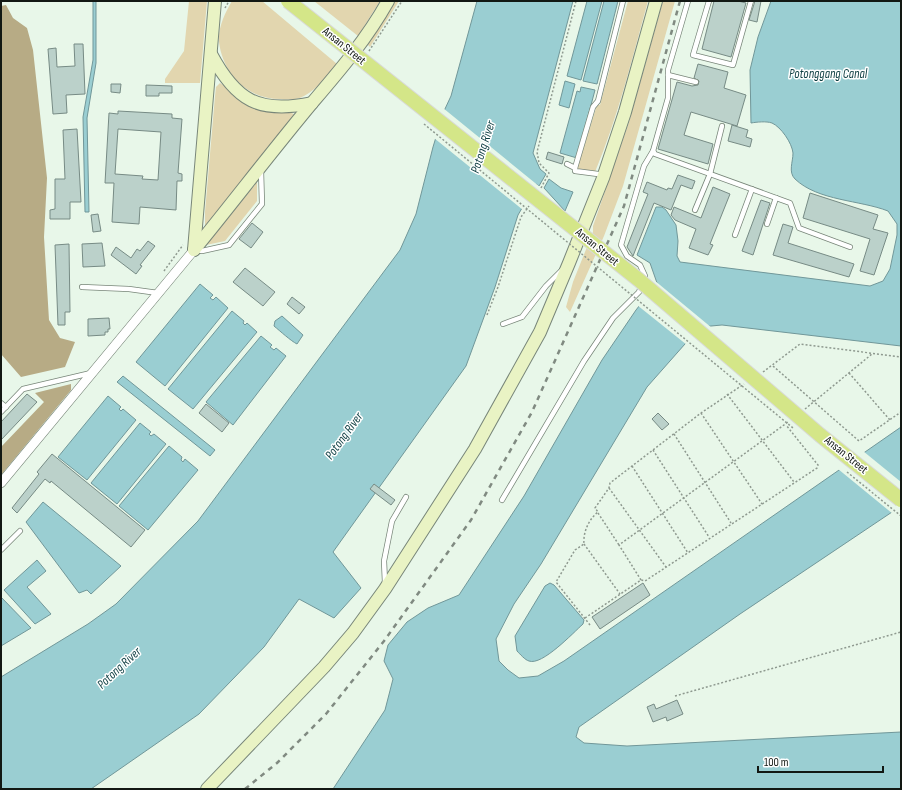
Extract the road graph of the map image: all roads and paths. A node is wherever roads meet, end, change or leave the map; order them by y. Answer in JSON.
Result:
{"nodes":[{"id":1,"x":215,"y":1,"type":"edge"},
{"id":2,"x":222,"y":1,"type":"edge"},
{"id":3,"x":288,"y":1,"type":"edge"},
{"id":4,"x":388,"y":1,"type":"edge"},
{"id":5,"x":576,"y":1,"type":"edge"},
{"id":6,"x":623,"y":1,"type":"edge"},
{"id":7,"x":656,"y":1,"type":"edge"},
{"id":8,"x":688,"y":1,"type":"edge"},
{"id":9,"x":709,"y":1,"type":"edge"},
{"id":10,"x":751,"y":1,"type":"edge"},
{"id":11,"x":213,"y":20,"type":"junction"},
{"id":12,"x":211,"y":54,"type":"junction"},
{"id":13,"x":668,"y":75,"type":"junction"},
{"id":14,"x":696,"y":82,"type":"dead end"},
{"id":15,"x":312,"y":103,"type":"junction"},
{"id":16,"x":421,"y":122,"type":"dead end"},
{"id":17,"x":722,"y":126,"type":"dead end"},
{"id":18,"x":653,"y":151,"type":"junction"},
{"id":19,"x":567,"y":164,"type":"dead end"},
{"id":20,"x":261,"y":168,"type":"junction"},
{"id":21,"x":575,"y":168,"type":"junction"},
{"id":22,"x":710,"y":174,"type":"junction"},
{"id":23,"x":603,"y":178,"type":"junction"},
{"id":24,"x":752,"y":189,"type":"junction"},
{"id":25,"x":538,"y":193,"type":"dead end"},
{"id":26,"x":776,"y":198,"type":"junction"},
{"id":27,"x":529,"y":205,"type":"dead end"},
{"id":28,"x":695,"y":210,"type":"dead end"},
{"id":29,"x":767,"y":224,"type":"dead end"},
{"id":30,"x":735,"y":235,"type":"dead end"},
{"id":31,"x":850,"y":247,"type":"dead end"},
{"id":32,"x":194,"y":250,"type":"junction"},
{"id":33,"x":569,"y":263,"type":"junction"},
{"id":34,"x":82,"y":287,"type":"dead end"},
{"id":35,"x":158,"y":293,"type":"junction"},
{"id":36,"x":487,"y":315,"type":"dead end"},
{"id":37,"x":503,"y":324,"type":"dead end"},
{"id":38,"x":872,"y":354,"type":"junction"},
{"id":39,"x":901,"y":357,"type":"edge"},
{"id":40,"x":773,"y":366,"type":"junction"},
{"id":41,"x":92,"y":372,"type":"junction"},
{"id":42,"x":849,"y":373,"type":"junction"},
{"id":43,"x":760,"y":374,"type":"dead end"},
{"id":44,"x":746,"y":382,"type":"dead end"},
{"id":45,"x":727,"y":394,"type":"junction"},
{"id":46,"x":814,"y":402,"type":"junction"},
{"id":47,"x":1,"y":403,"type":"edge"},
{"id":48,"x":6,"y":407,"type":"junction"},
{"id":49,"x":803,"y":411,"type":"dead end"},
{"id":50,"x":1,"y":412,"type":"edge"},
{"id":51,"x":901,"y":412,"type":"edge"},
{"id":52,"x":701,"y":413,"type":"junction"},
{"id":53,"x":791,"y":420,"type":"dead end"},
{"id":54,"x":890,"y":420,"type":"junction"},
{"id":55,"x":786,"y":424,"type":"junction"},
{"id":56,"x":796,"y":430,"type":"dead end"},
{"id":57,"x":674,"y":434,"type":"junction"},
{"id":58,"x":762,"y":441,"type":"junction"},
{"id":59,"x":653,"y":450,"type":"junction"},
{"id":60,"x":733,"y":462,"type":"junction"},
{"id":61,"x":632,"y":466,"type":"junction"},
{"id":62,"x":846,"y":471,"type":"dead end"},
{"id":63,"x":705,"y":481,"type":"junction"},
{"id":64,"x":1,"y":483,"type":"edge"},
{"id":65,"x":794,"y":483,"type":"junction"},
{"id":66,"x":609,"y":488,"type":"junction"},
{"id":67,"x":406,"y":497,"type":"dead end"},
{"id":68,"x":684,"y":497,"type":"junction"},
{"id":69,"x":502,"y":500,"type":"dead end"},
{"id":70,"x":901,"y":500,"type":"edge"},
{"id":71,"x":762,"y":504,"type":"junction"},
{"id":72,"x":598,"y":512,"type":"junction"},
{"id":73,"x":663,"y":512,"type":"junction"},
{"id":74,"x":901,"y":516,"type":"edge"},
{"id":75,"x":731,"y":524,"type":"junction"},
{"id":76,"x":640,"y":529,"type":"junction"},
{"id":77,"x":20,"y":531,"type":"dead end"},
{"id":78,"x":710,"y":538,"type":"junction"},
{"id":79,"x":584,"y":544,"type":"junction"},
{"id":80,"x":619,"y":545,"type":"junction"},
{"id":81,"x":1,"y":550,"type":"edge"},
{"id":82,"x":688,"y":553,"type":"junction"},
{"id":83,"x":666,"y":567,"type":"junction"},
{"id":84,"x":641,"y":580,"type":"junction"},
{"id":85,"x":385,"y":589,"type":"junction"},
{"id":86,"x":620,"y":594,"type":"junction"},
{"id":87,"x":585,"y":618,"type":"junction"},
{"id":88,"x":590,"y":625,"type":"dead end"},
{"id":89,"x":901,"y":632,"type":"edge"},
{"id":90,"x":676,"y":696,"type":"dead end"},
{"id":91,"x":207,"y":789,"type":"edge"}],
"edges":[{"from":1,"to":11,"type":"main road"},
{"from":2,"to":11,"type":"main road"},
{"from":3,"to":70,"type":"main road","name":"Ansan Street","bridge":true},
{"from":4,"to":15,"type":"main road"},
{"from":5,"to":25,"type":"path"},
{"from":6,"to":21,"type":"lane"},
{"from":7,"to":23,"type":"main road"},
{"from":8,"to":13,"type":"lane"},
{"from":9,"to":10,"type":"lane"},
{"from":11,"to":12,"type":"main road"},
{"from":12,"to":15,"type":"main road"},
{"from":12,"to":32,"type":"main road"},
{"from":13,"to":14,"type":"lane"},
{"from":13,"to":18,"type":"lane"},
{"from":15,"to":20,"type":"main road"},
{"from":16,"to":56,"type":"path","bridge":true},
{"from":17,"to":22,"type":"lane"},
{"from":18,"to":22,"type":"lane"},
{"from":18,"to":69,"type":"lane"},
{"from":19,"to":21,"type":"lane"},
{"from":20,"to":32,"type":"main road"},
{"from":20,"to":32,"type":"lane"},
{"from":21,"to":23,"type":"lane"},
{"from":22,"to":24,"type":"lane"},
{"from":22,"to":28,"type":"lane"},
{"from":23,"to":33,"type":"main road"},
{"from":24,"to":26,"type":"lane"},
{"from":24,"to":30,"type":"lane"},
{"from":26,"to":29,"type":"lane"},
{"from":26,"to":31,"type":"lane"},
{"from":27,"to":36,"type":"path"},
{"from":32,"to":35,"type":"street"},
{"from":33,"to":37,"type":"lane"},
{"from":33,"to":85,"type":"main road"},
{"from":34,"to":35,"type":"lane"},
{"from":35,"to":41,"type":"street"},
{"from":38,"to":39,"type":"path"},
{"from":38,"to":40,"type":"path"},
{"from":38,"to":42,"type":"path"},
{"from":40,"to":43,"type":"path"},
{"from":40,"to":46,"type":"path"},
{"from":41,"to":48,"type":"lane"},
{"from":41,"to":64,"type":"street"},
{"from":42,"to":46,"type":"path"},
{"from":42,"to":54,"type":"path"},
{"from":44,"to":45,"type":"path"},
{"from":45,"to":52,"type":"path"},
{"from":45,"to":58,"type":"path"},
{"from":46,"to":49,"type":"path"},
{"from":46,"to":54,"type":"path"},
{"from":47,"to":48,"type":"lane"},
{"from":48,"to":50,"type":"lane"},
{"from":51,"to":54,"type":"path"},
{"from":52,"to":57,"type":"path"},
{"from":52,"to":60,"type":"path"},
{"from":53,"to":55,"type":"path"},
{"from":55,"to":58,"type":"path"},
{"from":55,"to":65,"type":"path"},
{"from":57,"to":59,"type":"path"},
{"from":57,"to":63,"type":"path"},
{"from":58,"to":60,"type":"path"},
{"from":58,"to":65,"type":"path"},
{"from":59,"to":61,"type":"path"},
{"from":59,"to":68,"type":"path"},
{"from":60,"to":63,"type":"path"},
{"from":60,"to":71,"type":"path"},
{"from":61,"to":66,"type":"path"},
{"from":61,"to":73,"type":"path"},
{"from":62,"to":74,"type":"path","bridge":true},
{"from":63,"to":68,"type":"path"},
{"from":63,"to":75,"type":"path"},
{"from":65,"to":71,"type":"path"},
{"from":66,"to":72,"type":"path"},
{"from":66,"to":76,"type":"path"},
{"from":67,"to":85,"type":"lane"},
{"from":68,"to":73,"type":"path"},
{"from":68,"to":78,"type":"path"},
{"from":71,"to":75,"type":"path"},
{"from":72,"to":79,"type":"path"},
{"from":72,"to":80,"type":"path"},
{"from":73,"to":76,"type":"path"},
{"from":73,"to":82,"type":"path"},
{"from":75,"to":78,"type":"path"},
{"from":76,"to":80,"type":"path"},
{"from":76,"to":83,"type":"path"},
{"from":77,"to":81,"type":"lane"},
{"from":78,"to":82,"type":"path"},
{"from":79,"to":86,"type":"path"},
{"from":79,"to":87,"type":"path"},
{"from":80,"to":84,"type":"path"},
{"from":82,"to":83,"type":"path"},
{"from":83,"to":84,"type":"path"},
{"from":84,"to":86,"type":"path"},
{"from":85,"to":91,"type":"main road"},
{"from":86,"to":87,"type":"path"},
{"from":87,"to":88,"type":"path"},
{"from":89,"to":90,"type":"path"}]}
